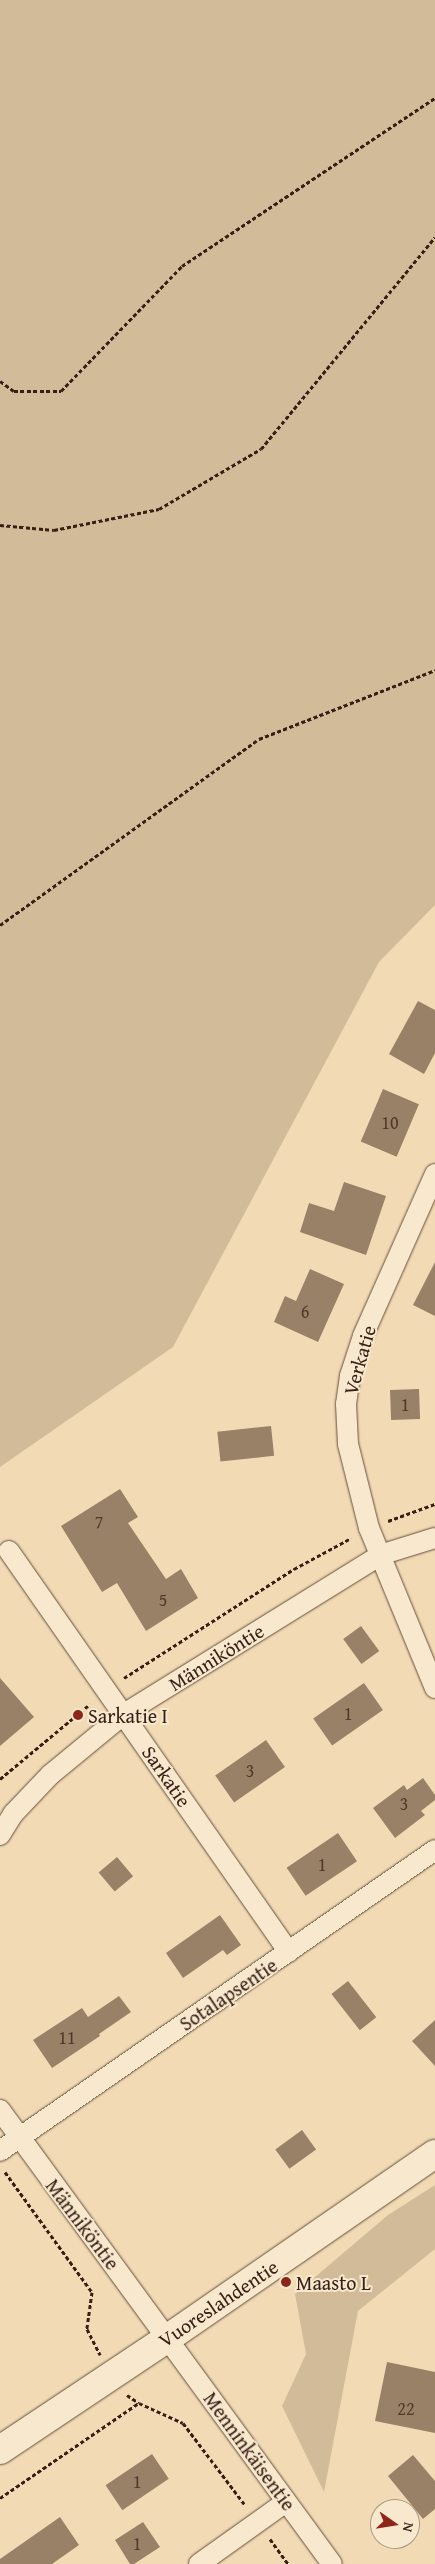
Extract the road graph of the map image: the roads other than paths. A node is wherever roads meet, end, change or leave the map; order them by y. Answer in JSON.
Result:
{"nodes":[{"id":1,"x":435,"y":1174,"type":"edge"},
{"id":2,"x":429,"y":1540,"type":"edge"},
{"id":3,"x":9,"y":1551,"type":"dead end"},
{"id":4,"x":380,"y":1555,"type":"junction"},
{"id":5,"x":435,"y":1688,"type":"edge"},
{"id":6,"x":124,"y":1714,"type":"junction"},
{"id":7,"x":0,"y":1835,"type":"edge"},
{"id":8,"x":435,"y":1850,"type":"edge"},
{"id":9,"x":289,"y":1952,"type":"junction"},
{"id":10,"x":0,"y":2110,"type":"edge"},
{"id":11,"x":19,"y":2138,"type":"junction"},
{"id":12,"x":0,"y":2151,"type":"edge"},
{"id":13,"x":435,"y":2154,"type":"edge"},
{"id":14,"x":168,"y":2338,"type":"junction"},
{"id":15,"x":0,"y":2450,"type":"edge"},
{"id":16,"x":286,"y":2502,"type":"junction"},
{"id":17,"x":199,"y":2564,"type":"edge"},
{"id":18,"x":332,"y":2564,"type":"edge"}],
"edges":[{"from":1,"to":4,"type":"street","name":"Verkatie"},
{"from":2,"to":4,"type":"street","name":"Männiköntie"},
{"from":3,"to":6,"type":"street","name":"Sarkatie"},
{"from":4,"to":5,"type":"street"},
{"from":4,"to":6,"type":"street","name":"Männiköntie"},
{"from":6,"to":7,"type":"street","name":"Männiköntie"},
{"from":6,"to":9,"type":"street","name":"Sarkatie"},
{"from":8,"to":9,"type":"street","name":"Sotalapsentie"},
{"from":9,"to":11,"type":"street","name":"Sotalapsentie"},
{"from":10,"to":11,"type":"street","name":"Männiköntie"},
{"from":11,"to":12,"type":"street","name":"Sotalapsentie"},
{"from":11,"to":14,"type":"street","name":"Männiköntie"},
{"from":13,"to":14,"type":"street","name":"Vuoreslahdentie"},
{"from":14,"to":15,"type":"street","name":"Vuoreslahdentie"},
{"from":14,"to":16,"type":"street","name":"Menninkäisentie"},
{"from":16,"to":17,"type":"street"},
{"from":16,"to":18,"type":"street","name":"Menninkäisentie"}]}
